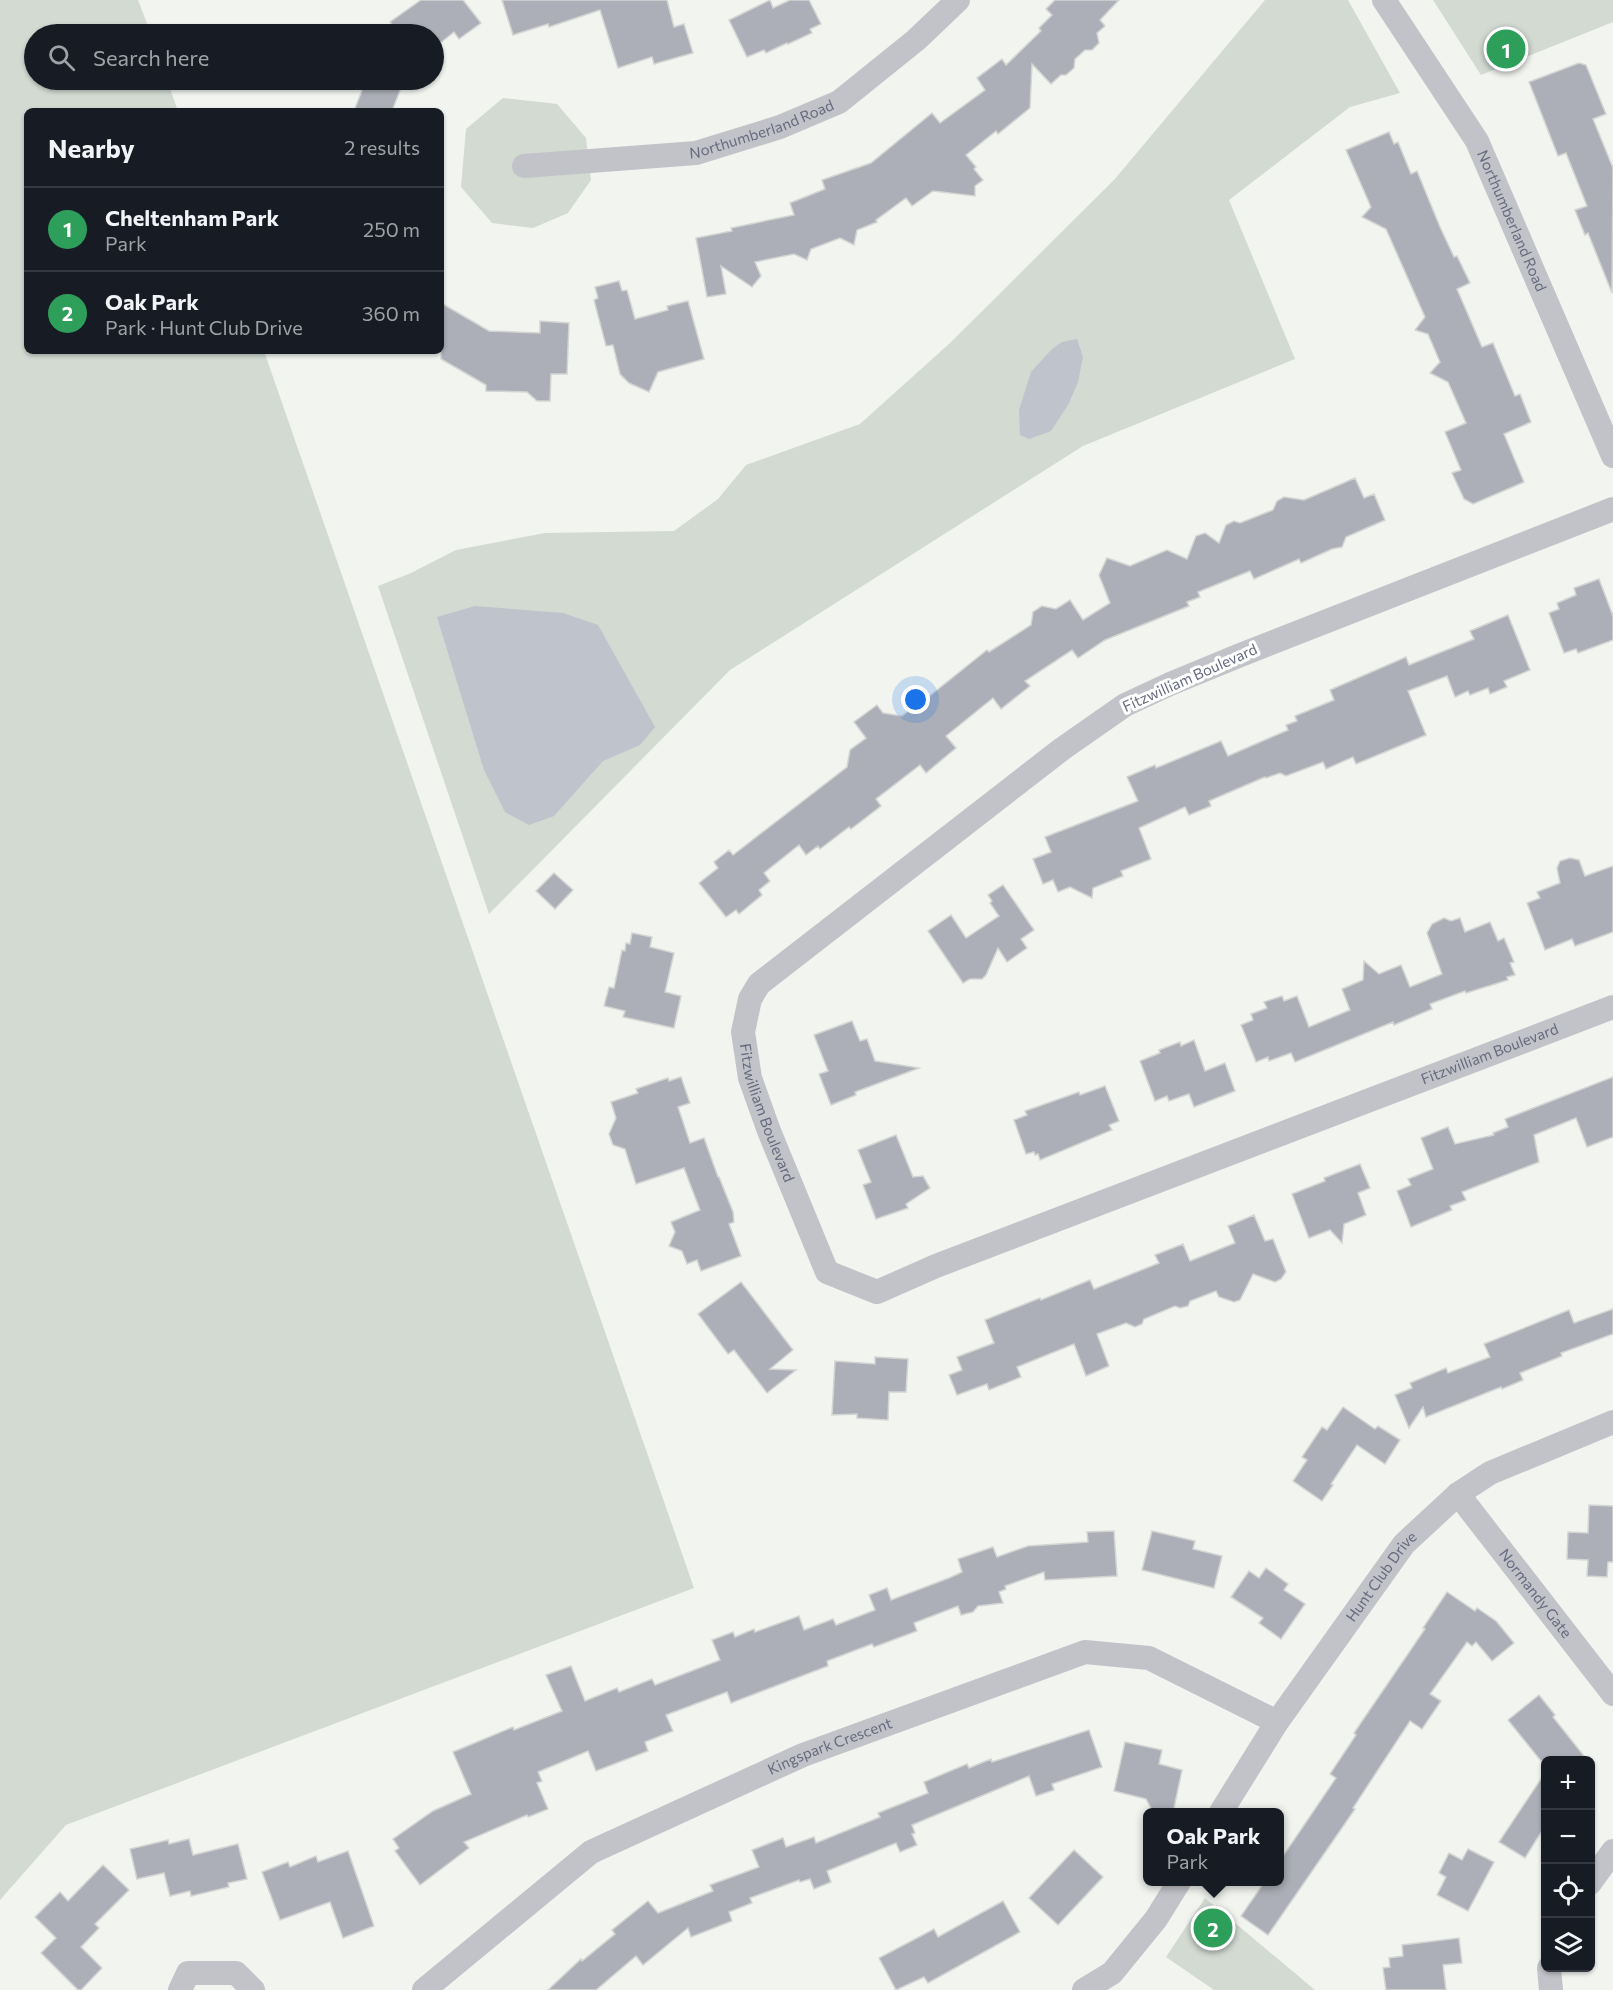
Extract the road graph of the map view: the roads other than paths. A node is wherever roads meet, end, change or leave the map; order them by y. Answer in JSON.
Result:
{"nodes":[{"id":1,"x":958,"y":0,"type":"edge"},
{"id":2,"x":1384,"y":0,"type":"edge"},
{"id":3,"x":524,"y":166,"type":"dead end"},
{"id":4,"x":1613,"y":456,"type":"edge"},
{"id":5,"x":1613,"y":509,"type":"edge"},
{"id":6,"x":1613,"y":1007,"type":"edge"},
{"id":7,"x":1613,"y":1422,"type":"edge"},
{"id":8,"x":1458,"y":1494,"type":"junction"},
{"id":9,"x":1613,"y":1694,"type":"edge"},
{"id":10,"x":1276,"y":1722,"type":"junction"},
{"id":11,"x":1223,"y":1808,"type":"edge"},
{"id":12,"x":1613,"y":1851,"type":"edge"},
{"id":13,"x":1595,"y":1876,"type":"edge"},
{"id":14,"x":1176,"y":1886,"type":"edge"},
{"id":15,"x":1549,"y":1972,"type":"edge"},
{"id":16,"x":180,"y":1990,"type":"edge"},
{"id":17,"x":253,"y":1990,"type":"edge"},
{"id":18,"x":424,"y":1990,"type":"edge"},
{"id":19,"x":1084,"y":1990,"type":"edge"},
{"id":20,"x":1551,"y":1990,"type":"edge"}],
"edges":[{"from":1,"to":3,"type":"street","name":"Northumberland Road"},
{"from":2,"to":4,"type":"street","name":"Northumberland Road"},
{"from":5,"to":6,"type":"street","name":"Fitzwilliam Boulevard"},
{"from":7,"to":8,"type":"street","name":"Hunt Club Drive"},
{"from":8,"to":9,"type":"street","name":"Normandy Gate"},
{"from":8,"to":10,"type":"street","name":"Hunt Club Drive"},
{"from":10,"to":11,"type":"street","name":"Hunt Club Drive"},
{"from":10,"to":18,"type":"street","name":"Kingspark Crescent"},
{"from":12,"to":13,"type":"street"},
{"from":14,"to":19,"type":"street"},
{"from":15,"to":20,"type":"street"},
{"from":16,"to":17,"type":"street"}]}
